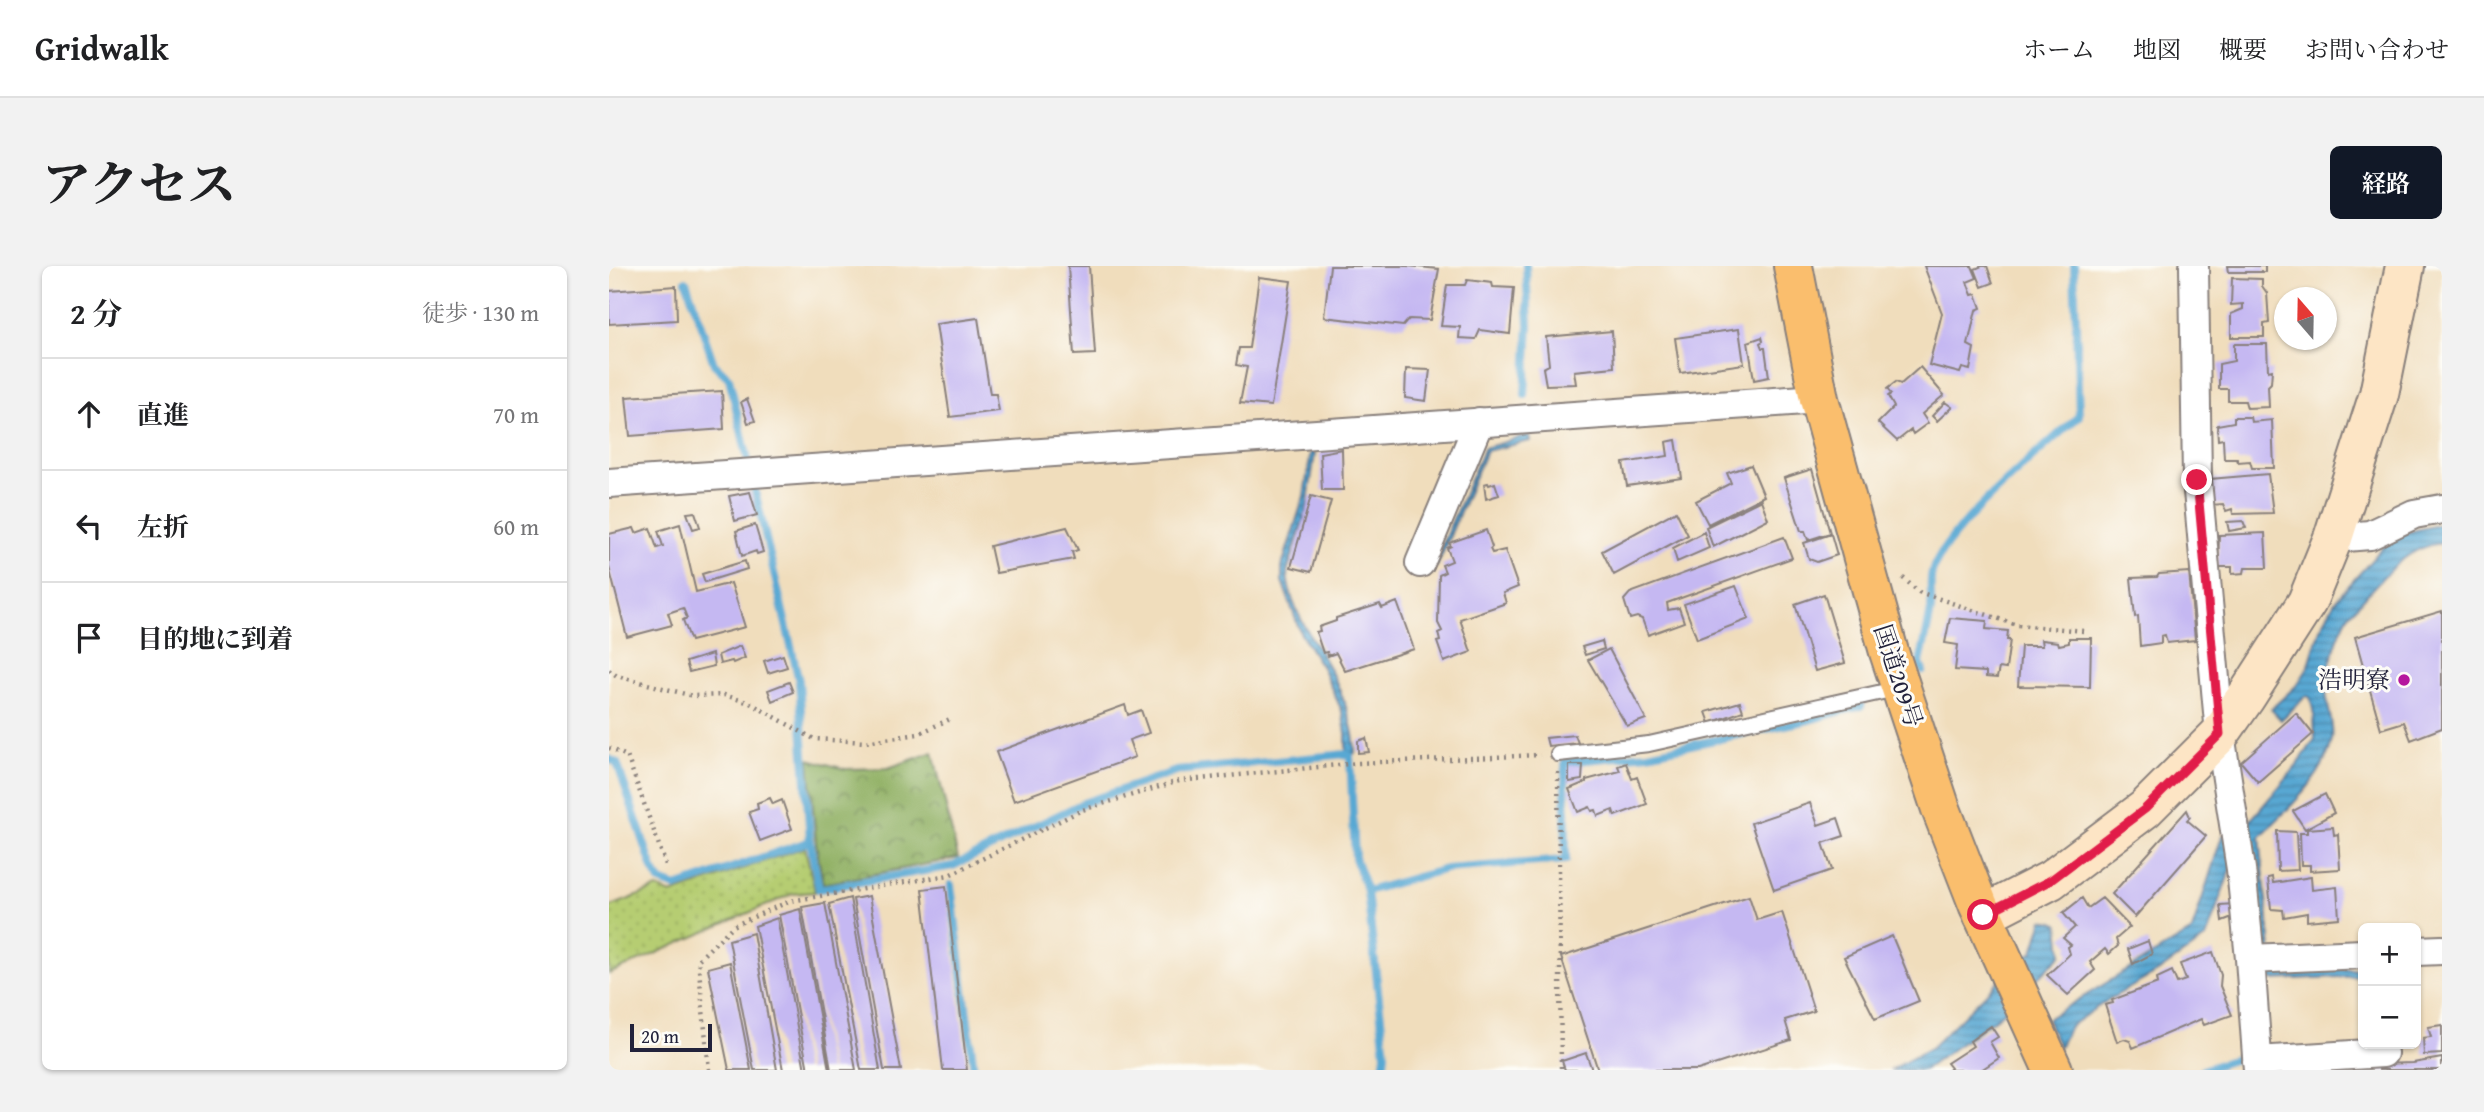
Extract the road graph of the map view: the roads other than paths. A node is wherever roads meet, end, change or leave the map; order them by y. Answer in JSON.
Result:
{"nodes":[{"id":1,"x":1793,"y":266,"type":"edge"},
{"id":2,"x":2194,"y":266,"type":"edge"},
{"id":3,"x":2405,"y":266,"type":"edge"},
{"id":4,"x":1819,"y":399,"type":"junction"},
{"id":5,"x":1479,"y":422,"type":"junction"},
{"id":6,"x":609,"y":483,"type":"edge"},
{"id":7,"x":2442,"y":509,"type":"edge"},
{"id":8,"x":2333,"y":538,"type":"junction"},
{"id":9,"x":1420,"y":563,"type":"dead end"},
{"id":10,"x":1902,"y":688,"type":"junction"},
{"id":11,"x":2220,"y":734,"type":"junction"},
{"id":12,"x":1558,"y":754,"type":"road end"},
{"id":13,"x":1983,"y":915,"type":"junction"},
{"id":14,"x":2442,"y":950,"type":"edge"},
{"id":15,"x":2421,"y":951,"type":"edge"},
{"id":16,"x":2358,"y":954,"type":"edge"},
{"id":17,"x":2251,"y":959,"type":"junction"},
{"id":18,"x":2383,"y":1053,"type":"dead end"},
{"id":19,"x":2257,"y":1065,"type":"edge"},
{"id":20,"x":2053,"y":1070,"type":"edge"}],
"edges":[{"from":1,"to":4,"type":"highway","name":"国道209号"},
{"from":2,"to":11,"type":"street"},
{"from":3,"to":8,"type":"street"},
{"from":4,"to":5,"type":"street"},
{"from":4,"to":10,"type":"highway","name":"国道209号"},
{"from":5,"to":6,"type":"street"},
{"from":5,"to":9,"type":"street"},
{"from":7,"to":8,"type":"street"},
{"from":8,"to":11,"type":"street"},
{"from":10,"to":12,"type":"lane"},
{"from":10,"to":13,"type":"highway","name":"国道209号"},
{"from":11,"to":13,"type":"street"},
{"from":11,"to":17,"type":"street"},
{"from":13,"to":20,"type":"highway","name":"国道209号"},
{"from":14,"to":15,"type":"street"},
{"from":16,"to":17,"type":"street"},
{"from":17,"to":19,"type":"street"},
{"from":18,"to":19,"type":"street"}]}
